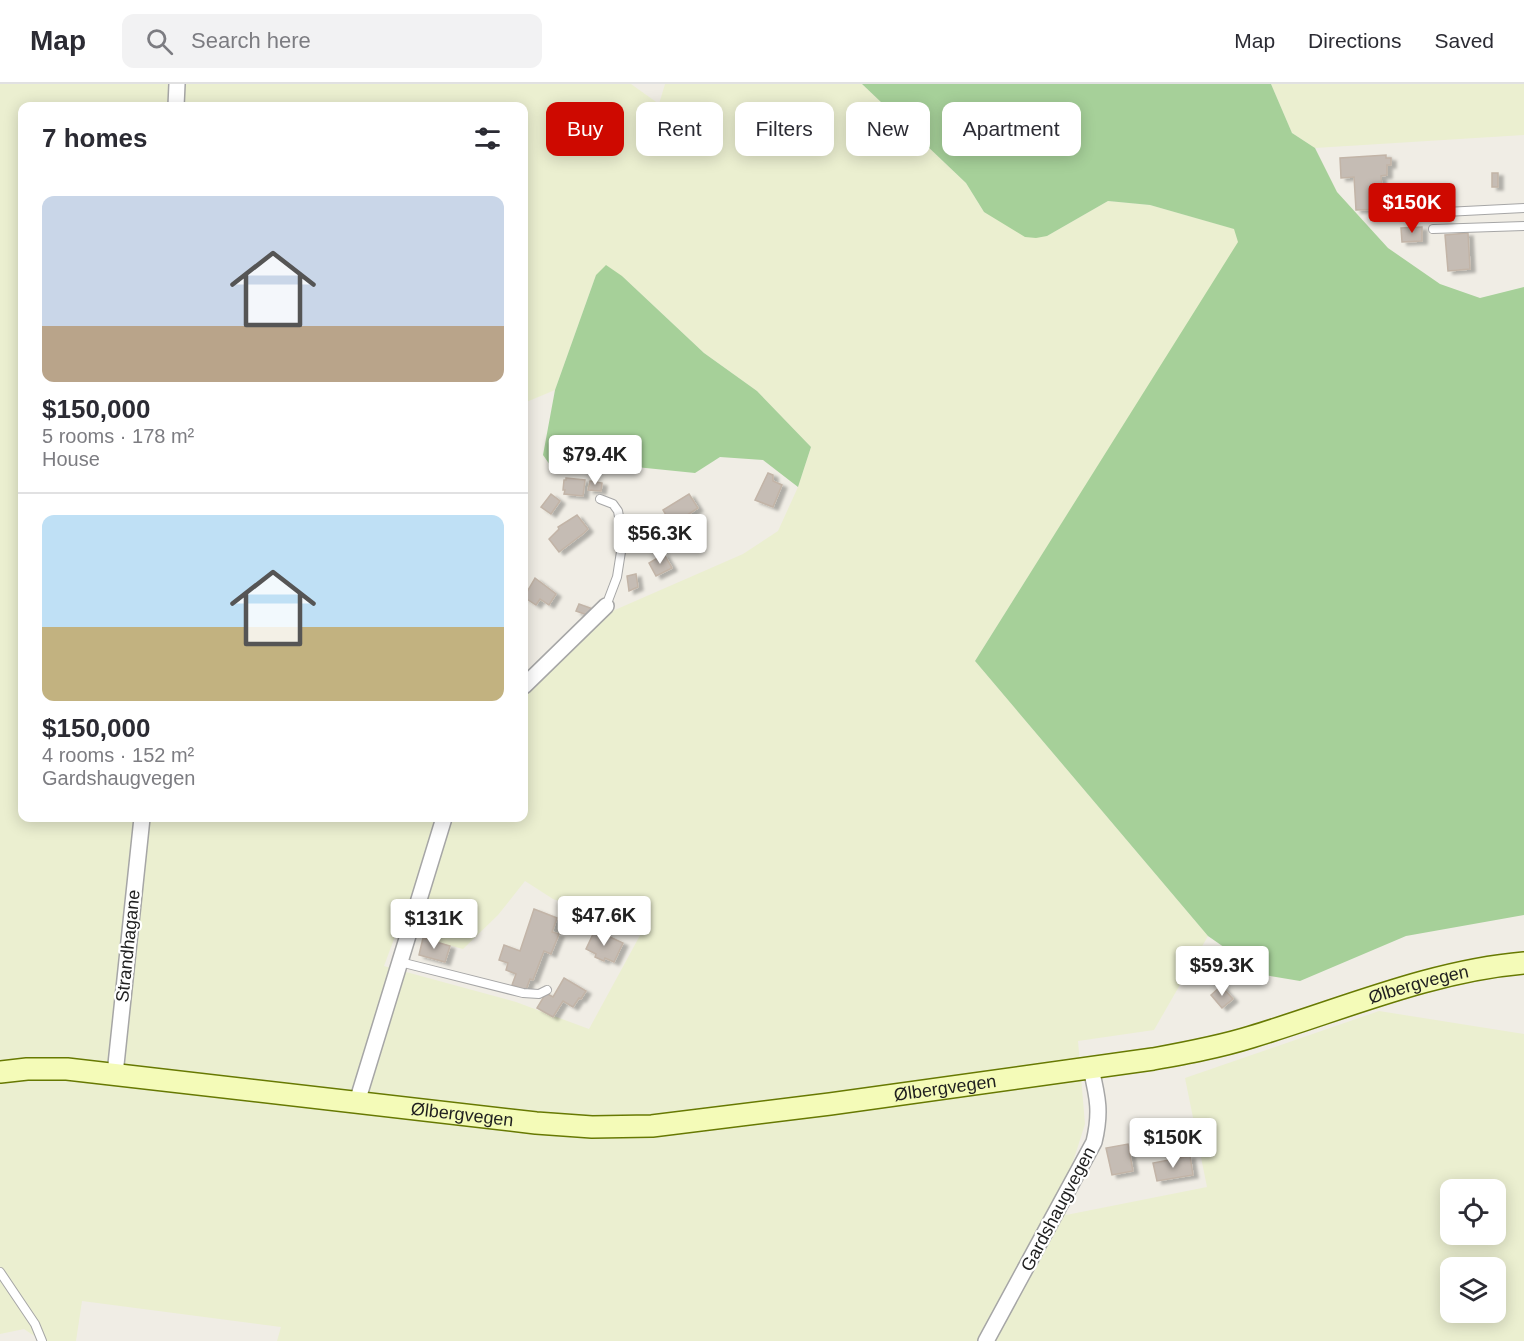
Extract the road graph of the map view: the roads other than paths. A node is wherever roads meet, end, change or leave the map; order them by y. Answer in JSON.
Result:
{"nodes":[{"id":1,"x":177,"y":84,"type":"edge"},
{"id":2,"x":176,"y":102,"type":"edge"},
{"id":3,"x":1524,"y":208,"type":"edge"},
{"id":4,"x":1386,"y":215,"type":"dead end"},
{"id":5,"x":1524,"y":226,"type":"edge"},
{"id":6,"x":1433,"y":229,"type":"dead end"},
{"id":7,"x":600,"y":500,"type":"dead end"},
{"id":8,"x":606,"y":606,"type":"joint"},
{"id":9,"x":528,"y":682,"type":"edge"},
{"id":10,"x":142,"y":822,"type":"edge"},
{"id":11,"x":443,"y":822,"type":"edge"},
{"id":12,"x":400,"y":962,"type":"junction"},
{"id":13,"x":1524,"y":963,"type":"edge"},
{"id":14,"x":548,"y":990,"type":"dead end"},
{"id":15,"x":1091,"y":1069,"type":"junction"},
{"id":16,"x":0,"y":1072,"type":"edge"},
{"id":17,"x":115,"y":1074,"type":"junction"},
{"id":18,"x":357,"y":1102,"type":"junction"},
{"id":19,"x":0,"y":1272,"type":"edge"},
{"id":20,"x":42,"y":1341,"type":"edge"},
{"id":21,"x":986,"y":1341,"type":"edge"}],
"edges":[{"from":1,"to":2,"type":"street"},
{"from":3,"to":4,"type":"lane"},
{"from":5,"to":6,"type":"lane"},
{"from":7,"to":8,"type":"lane"},
{"from":8,"to":9,"type":"street"},
{"from":10,"to":17,"type":"street","name":"Strandhagane"},
{"from":11,"to":12,"type":"street"},
{"from":12,"to":14,"type":"lane"},
{"from":12,"to":18,"type":"street"},
{"from":13,"to":15,"type":"main road","name":"Ølbergvegen"},
{"from":15,"to":18,"type":"main road","name":"Ølbergvegen"},
{"from":15,"to":21,"type":"street","name":"Gardshaugvegen"},
{"from":16,"to":17,"type":"main road","name":"Ølbergvegen"},
{"from":17,"to":18,"type":"main road","name":"Ølbergvegen"},
{"from":19,"to":20,"type":"lane"}]}
